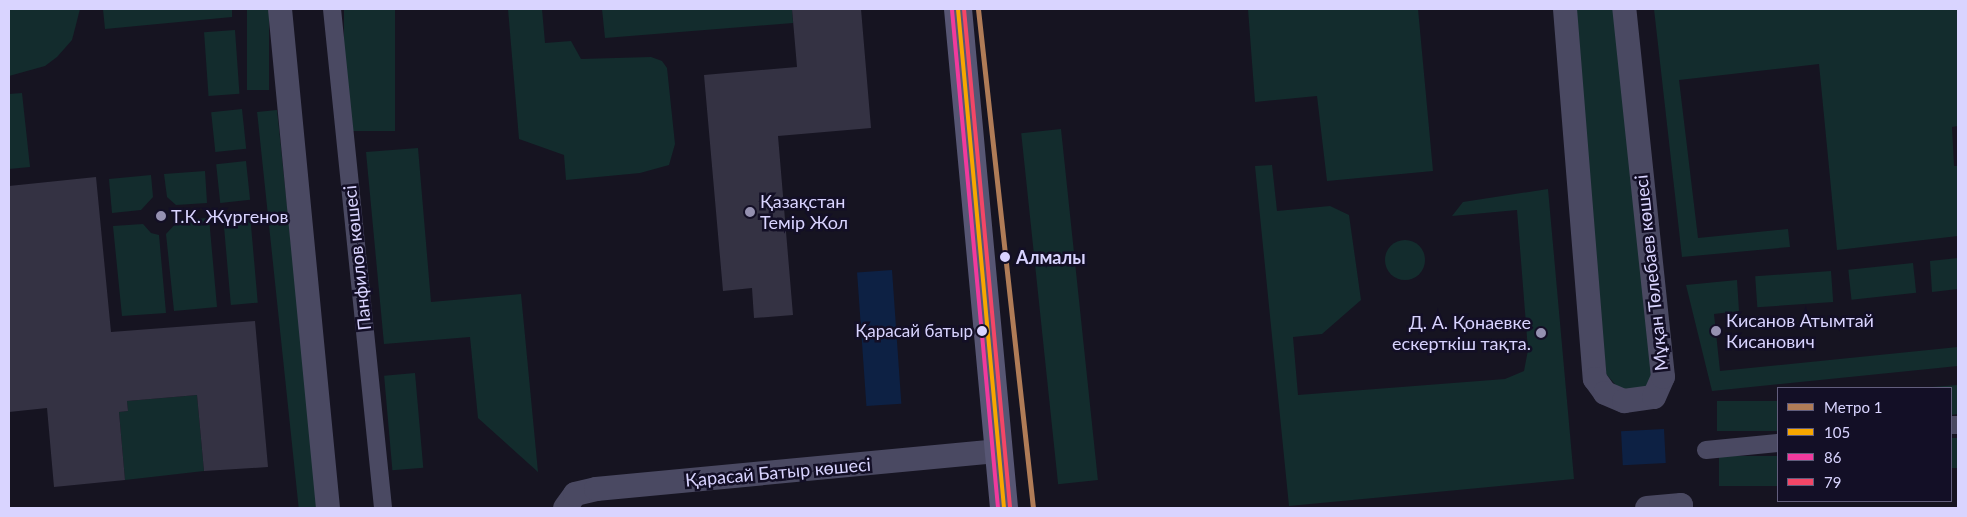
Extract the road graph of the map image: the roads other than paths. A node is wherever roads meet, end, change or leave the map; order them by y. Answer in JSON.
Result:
{"nodes":[{"id":1,"x":280,"y":9,"type":"edge"},
{"id":2,"x":332,"y":9,"type":"edge"},
{"id":3,"x":958,"y":9,"type":"edge"},
{"id":4,"x":1565,"y":9,"type":"edge"},
{"id":5,"x":1624,"y":9,"type":"edge"},
{"id":6,"x":1777,"y":443,"type":"edge"},
{"id":7,"x":1706,"y":450,"type":"dead end"},
{"id":8,"x":999,"y":451,"type":"junction"},
{"id":9,"x":328,"y":508,"type":"edge"},
{"id":10,"x":383,"y":508,"type":"edge"},
{"id":11,"x":565,"y":508,"type":"edge"},
{"id":12,"x":1004,"y":508,"type":"edge"},
{"id":13,"x":1647,"y":508,"type":"edge"},
{"id":14,"x":1682,"y":508,"type":"edge"}],
"edges":[{"from":1,"to":9,"type":"street"},
{"from":2,"to":10,"type":"street","name":"Панфилов көшесі"},
{"from":3,"to":8,"type":"main road"},
{"from":4,"to":5,"type":"street","name":"Мұқан Төлебаев көшесі"},
{"from":6,"to":7,"type":"street"},
{"from":8,"to":11,"type":"street","name":"Қарасай Батыр көшесі"},
{"from":8,"to":12,"type":"main road"},
{"from":13,"to":14,"type":"street"}]}
